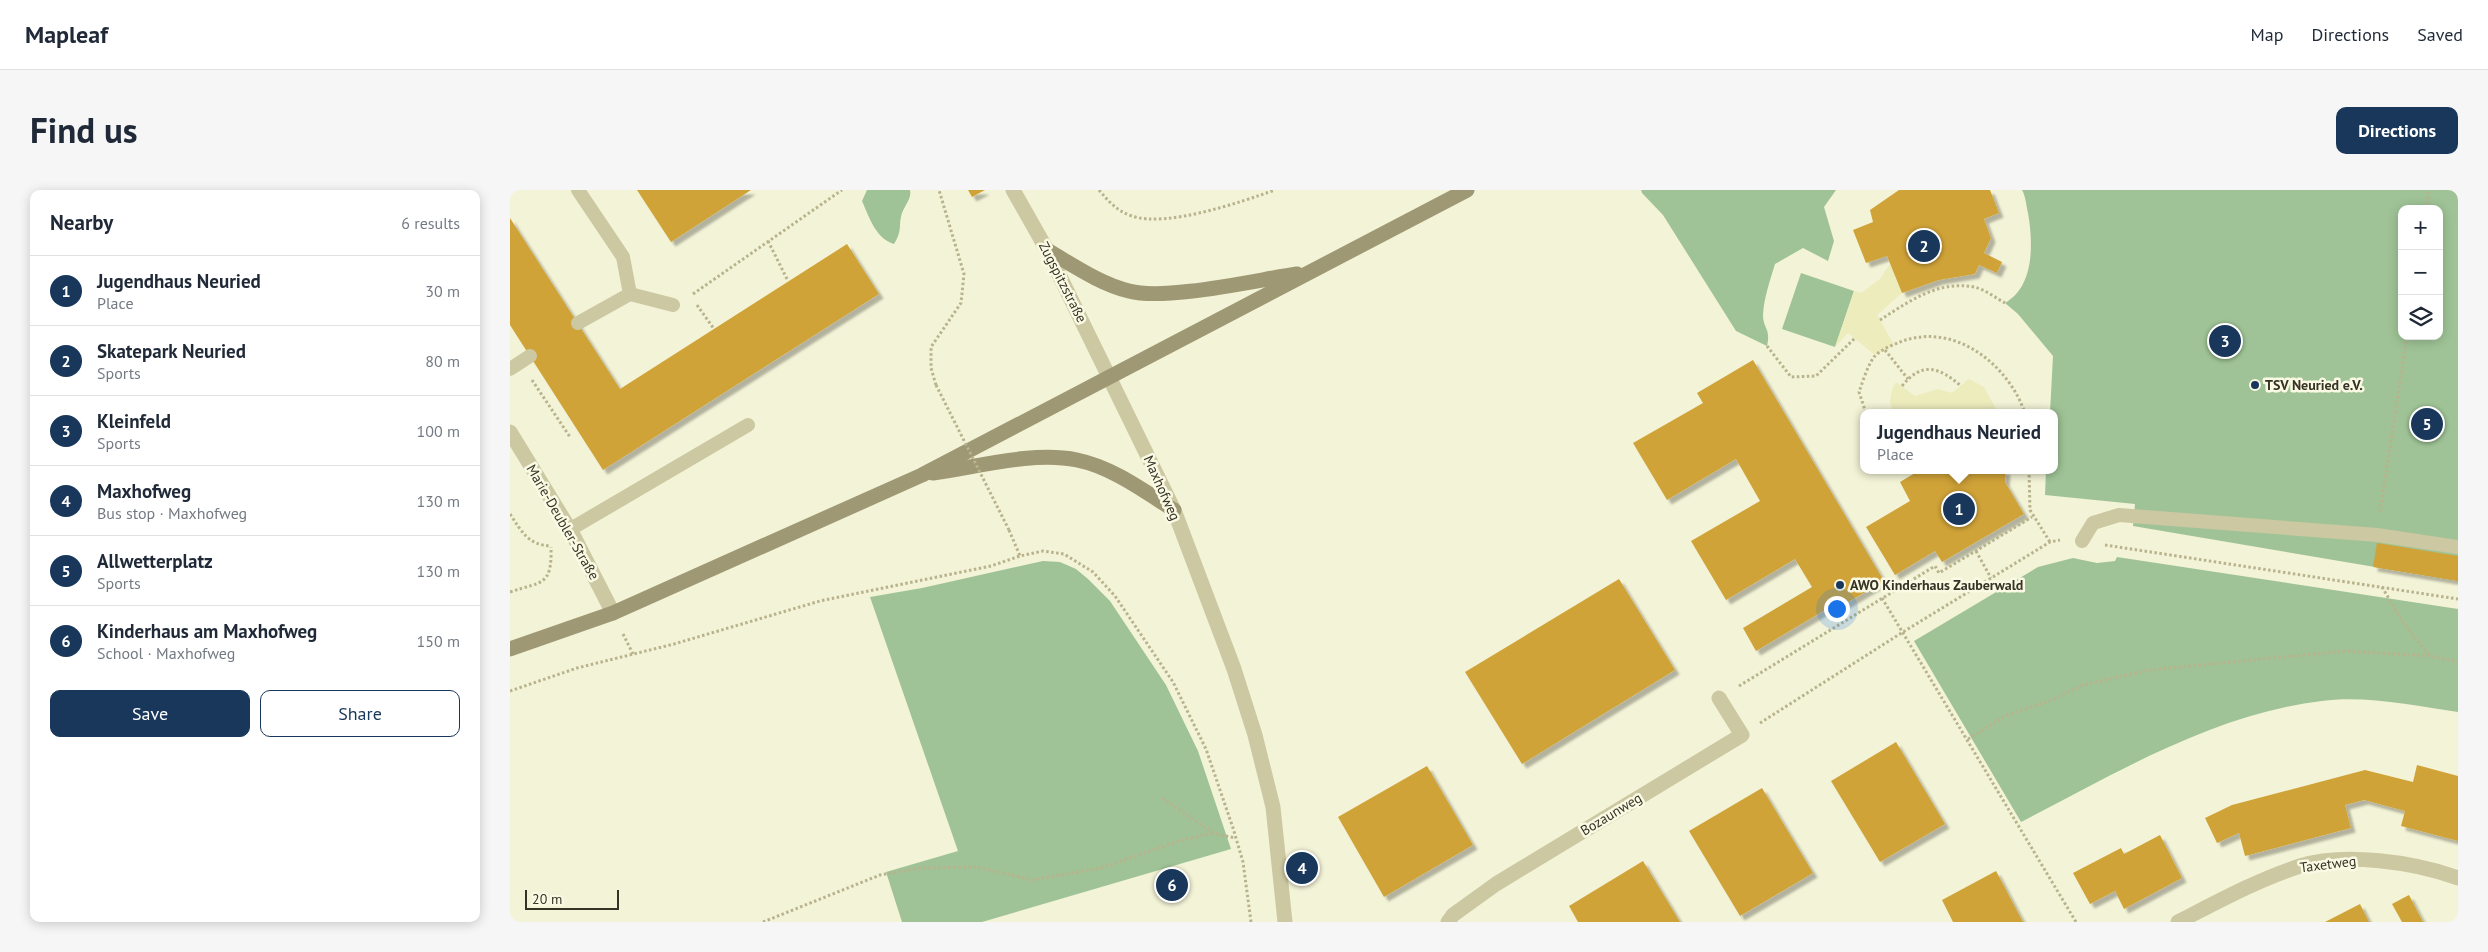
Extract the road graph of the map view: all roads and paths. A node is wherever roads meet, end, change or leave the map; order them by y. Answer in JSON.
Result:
{"nodes":[{"id":1,"x":578,"y":190,"type":"edge"},
{"id":2,"x":842,"y":190,"type":"edge"},
{"id":3,"x":939,"y":190,"type":"edge"},
{"id":4,"x":1014,"y":190,"type":"edge"},
{"id":5,"x":1099,"y":190,"type":"edge"},
{"id":6,"x":1275,"y":190,"type":"edge"},
{"id":7,"x":1467,"y":190,"type":"edge"},
{"id":8,"x":2429,"y":190,"type":"edge"},
{"id":9,"x":2427,"y":205,"type":"edge"},
{"id":10,"x":768,"y":241,"type":"junction"},
{"id":11,"x":1047,"y":250,"type":"junction"},
{"id":12,"x":1308,"y":272,"type":"junction"},
{"id":13,"x":788,"y":281,"type":"dead end"},
{"id":14,"x":630,"y":294,"type":"junction"},
{"id":15,"x":2005,"y":303,"type":"dead end"},
{"id":16,"x":673,"y":305,"type":"dead end"},
{"id":17,"x":1880,"y":320,"type":"dead end"},
{"id":18,"x":578,"y":323,"type":"dead end"},
{"id":19,"x":714,"y":329,"type":"dead end"},
{"id":20,"x":1855,"y":338,"type":"dead end"},
{"id":21,"x":2406,"y":340,"type":"edge"},
{"id":22,"x":1767,"y":346,"type":"dead end"},
{"id":23,"x":1885,"y":350,"type":"junction"},
{"id":24,"x":520,"y":363,"type":"edge"},
{"id":25,"x":1110,"y":376,"type":"junction"},
{"id":26,"x":1908,"y":379,"type":"junction"},
{"id":27,"x":1902,"y":386,"type":"dead end"},
{"id":28,"x":1961,"y":386,"type":"dead end"},
{"id":29,"x":1864,"y":409,"type":"edge"},
{"id":30,"x":2024,"y":409,"type":"edge"},
{"id":31,"x":748,"y":425,"type":"dead end"},
{"id":32,"x":510,"y":432,"type":"edge"},
{"id":33,"x":570,"y":437,"type":"dead end"},
{"id":34,"x":2029,"y":474,"type":"edge"},
{"id":35,"x":922,"y":475,"type":"junction"},
{"id":36,"x":1174,"y":510,"type":"junction"},
{"id":37,"x":510,"y":514,"type":"edge"},
{"id":38,"x":2032,"y":517,"type":"junction"},
{"id":39,"x":571,"y":532,"type":"junction"},
{"id":40,"x":2377,"y":534,"type":"junction"},
{"id":41,"x":2082,"y":541,"type":"junction"},
{"id":42,"x":2050,"y":542,"type":"junction"},
{"id":43,"x":551,"y":546,"type":"junction"},
{"id":44,"x":2458,"y":547,"type":"edge"},
{"id":45,"x":1976,"y":551,"type":"junction"},
{"id":46,"x":1020,"y":556,"type":"junction"},
{"id":47,"x":1991,"y":578,"type":"junction"},
{"id":48,"x":2382,"y":587,"type":"junction"},
{"id":49,"x":510,"y":592,"type":"edge"},
{"id":50,"x":1882,"y":598,"type":"junction"},
{"id":51,"x":2458,"y":599,"type":"edge"},
{"id":52,"x":613,"y":614,"type":"junction"},
{"id":53,"x":1903,"y":632,"type":"junction"},
{"id":54,"x":510,"y":649,"type":"edge"},
{"id":55,"x":2430,"y":656,"type":"junction"},
{"id":56,"x":2458,"y":662,"type":"edge"},
{"id":57,"x":510,"y":691,"type":"edge"},
{"id":58,"x":1720,"y":698,"type":"joint"},
{"id":59,"x":1742,"y":735,"type":"junction"},
{"id":60,"x":1968,"y":739,"type":"junction"},
{"id":61,"x":1162,"y":798,"type":"dead end"},
{"id":62,"x":1214,"y":833,"type":"junction"},
{"id":63,"x":1236,"y":838,"type":"junction"},
{"id":64,"x":2458,"y":878,"type":"edge"},
{"id":65,"x":763,"y":922,"type":"edge"},
{"id":66,"x":1251,"y":922,"type":"edge"},
{"id":67,"x":1285,"y":922,"type":"edge"},
{"id":68,"x":1448,"y":922,"type":"edge"},
{"id":69,"x":2076,"y":922,"type":"edge"},
{"id":70,"x":2178,"y":922,"type":"edge"}],
"edges":[{"from":1,"to":14,"type":"lane"},
{"from":2,"to":10,"type":"path"},
{"from":3,"to":46,"type":"path","bridge":true},
{"from":4,"to":11,"type":"street","name":"Zugspitzstraße"},
{"from":5,"to":6,"type":"path"},
{"from":7,"to":12,"type":"street"},
{"from":8,"to":9,"type":"path"},
{"from":10,"to":13,"type":"path"},
{"from":10,"to":19,"type":"path"},
{"from":11,"to":12,"type":"street"},
{"from":11,"to":25,"type":"street","name":"Zugspitzstraße"},
{"from":12,"to":25,"type":"street"},
{"from":14,"to":16,"type":"lane"},
{"from":14,"to":18,"type":"lane"},
{"from":15,"to":17,"type":"path"},
{"from":20,"to":22,"type":"path"},
{"from":21,"to":40,"type":"path"},
{"from":23,"to":26,"type":"path"},
{"from":23,"to":29,"type":"path"},
{"from":23,"to":30,"type":"path"},
{"from":24,"to":33,"type":"path"},
{"from":25,"to":35,"type":"street"},
{"from":25,"to":36,"type":"street","name":"Maxhofweg"},
{"from":26,"to":27,"type":"path"},
{"from":26,"to":28,"type":"path"},
{"from":31,"to":39,"type":"lane"},
{"from":32,"to":39,"type":"street","name":"Marie-Deubler-Straße"},
{"from":34,"to":38,"type":"path"},
{"from":35,"to":36,"type":"street"},
{"from":35,"to":52,"type":"street"},
{"from":36,"to":67,"type":"street","name":"Maxhofweg"},
{"from":37,"to":43,"type":"path"},
{"from":38,"to":42,"type":"path"},
{"from":38,"to":45,"type":"path"},
{"from":39,"to":43,"type":"path"},
{"from":39,"to":52,"type":"street","name":"Marie-Deubler-Straße"},
{"from":40,"to":41,"type":"lane"},
{"from":40,"to":44,"type":"lane"},
{"from":41,"to":42,"type":"path"},
{"from":41,"to":48,"type":"path"},
{"from":42,"to":47,"type":"path"},
{"from":43,"to":49,"type":"path"},
{"from":45,"to":47,"type":"path"},
{"from":45,"to":50,"type":"path"},
{"from":46,"to":57,"type":"path"},
{"from":46,"to":63,"type":"path"},
{"from":47,"to":53,"type":"path"},
{"from":48,"to":51,"type":"path"},
{"from":48,"to":55,"type":"path"},
{"from":50,"to":53,"type":"path"},
{"from":50,"to":58,"type":"path"},
{"from":52,"to":54,"type":"street"},
{"from":53,"to":59,"type":"path"},
{"from":53,"to":60,"type":"path"},
{"from":55,"to":56,"type":"path"},
{"from":55,"to":60,"type":"path"},
{"from":58,"to":59,"type":"street"},
{"from":59,"to":68,"type":"street","name":"Bozaunweg"},
{"from":60,"to":69,"type":"path"},
{"from":61,"to":62,"type":"path"},
{"from":62,"to":63,"type":"path"},
{"from":62,"to":65,"type":"path"},
{"from":63,"to":66,"type":"path"},
{"from":64,"to":70,"type":"street","name":"Taxetweg"}]}
